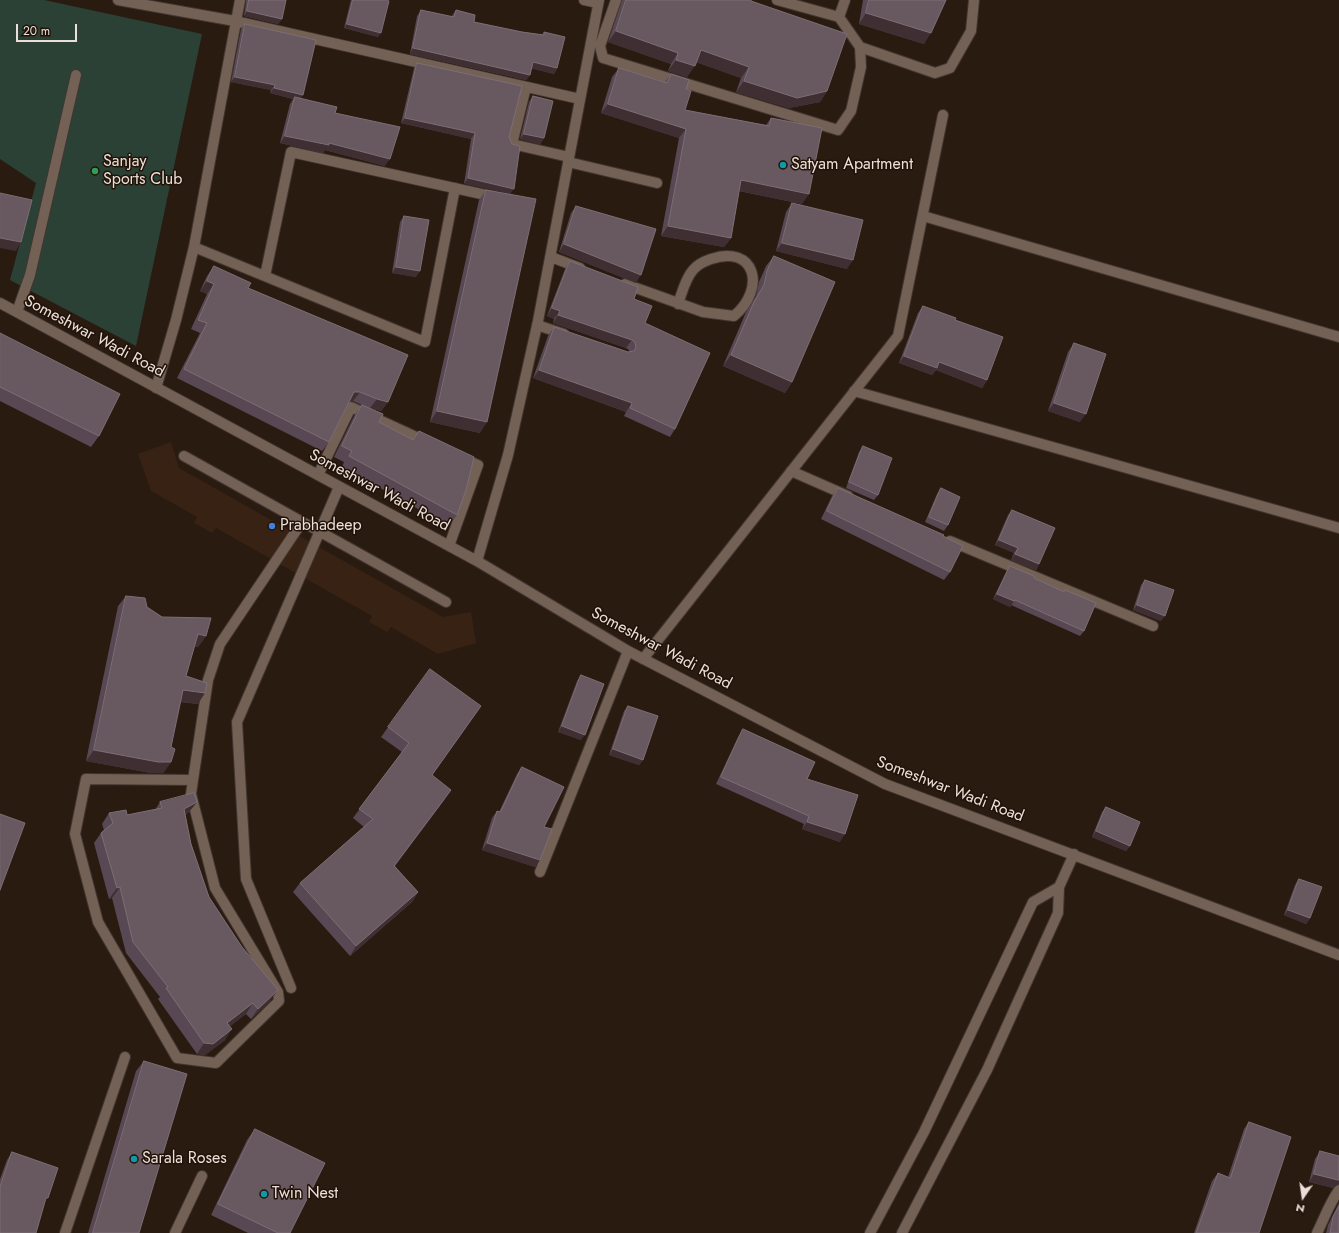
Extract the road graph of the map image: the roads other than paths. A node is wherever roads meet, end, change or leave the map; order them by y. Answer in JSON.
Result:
{"nodes":[{"id":1,"x":118,"y":0,"type":"edge"},
{"id":2,"x":240,"y":0,"type":"edge"},
{"id":3,"x":584,"y":0,"type":"edge"},
{"id":4,"x":616,"y":0,"type":"edge"},
{"id":5,"x":777,"y":0,"type":"edge"},
{"id":6,"x":845,"y":0,"type":"edge"},
{"id":7,"x":974,"y":0,"type":"edge"},
{"id":8,"x":598,"y":2,"type":"edge"},
{"id":9,"x":839,"y":18,"type":"junction"},
{"id":10,"x":235,"y":21,"type":"junction"},
{"id":11,"x":860,"y":47,"type":"junction"},
{"id":12,"x":76,"y":75,"type":"dead end"},
{"id":13,"x":526,"y":87,"type":"junction"},
{"id":14,"x":580,"y":99,"type":"junction"},
{"id":15,"x":943,"y":115,"type":"dead end"},
{"id":16,"x":569,"y":160,"type":"junction"},
{"id":17,"x":657,"y":183,"type":"dead end"},
{"id":18,"x":455,"y":188,"type":"junction"},
{"id":19,"x":508,"y":200,"type":"edge"},
{"id":20,"x":923,"y":216,"type":"junction"},
{"id":21,"x":194,"y":247,"type":"junction"},
{"id":22,"x":551,"y":257,"type":"junction"},
{"id":23,"x":593,"y":272,"type":"edge"},
{"id":24,"x":265,"y":276,"type":"junction"},
{"id":25,"x":614,"y":280,"type":"edge"},
{"id":26,"x":0,"y":303,"type":"edge"},
{"id":27,"x":678,"y":304,"type":"junction"},
{"id":28,"x":17,"y":312,"type":"junction"},
{"id":29,"x":537,"y":326,"type":"junction"},
{"id":30,"x":1339,"y":337,"type":"edge"},
{"id":31,"x":575,"y":338,"type":"edge"},
{"id":32,"x":156,"y":388,"type":"junction"},
{"id":33,"x":854,"y":391,"type":"junction"},
{"id":34,"x":436,"y":446,"type":"edge"},
{"id":35,"x":450,"y":452,"type":"edge"},
{"id":36,"x":184,"y":456,"type":"dead end"},
{"id":37,"x":791,"y":471,"type":"junction"},
{"id":38,"x":318,"y":475,"type":"junction"},
{"id":39,"x":339,"y":487,"type":"junction"},
{"id":40,"x":856,"y":499,"type":"edge"},
{"id":41,"x":302,"y":522,"type":"junction"},
{"id":42,"x":1339,"y":528,"type":"edge"},
{"id":43,"x":319,"y":532,"type":"junction"},
{"id":44,"x":942,"y":537,"type":"edge"},
{"id":45,"x":449,"y":546,"type":"junction"},
{"id":46,"x":477,"y":561,"type":"junction"},
{"id":47,"x":446,"y":602,"type":"dead end"},
{"id":48,"x":1153,"y":626,"type":"dead end"},
{"id":49,"x":628,"y":651,"type":"junction"},
{"id":50,"x":643,"y":659,"type":"junction"},
{"id":51,"x":193,"y":780,"type":"junction"},
{"id":52,"x":1074,"y":854,"type":"junction"},
{"id":53,"x":540,"y":872,"type":"edge"},
{"id":54,"x":1059,"y":887,"type":"junction"},
{"id":55,"x":1339,"y":956,"type":"edge"},
{"id":56,"x":291,"y":988,"type":"dead end"},
{"id":57,"x":124,"y":1057,"type":"dead end"},
{"id":58,"x":202,"y":1176,"type":"dead end"},
{"id":59,"x":1339,"y":1190,"type":"edge"},
{"id":60,"x":65,"y":1233,"type":"edge"},
{"id":61,"x":175,"y":1233,"type":"edge"},
{"id":62,"x":870,"y":1233,"type":"edge"},
{"id":63,"x":902,"y":1233,"type":"edge"},
{"id":64,"x":1316,"y":1233,"type":"edge"}],
"edges":[{"from":1,"to":10,"type":"street"},
{"from":2,"to":10,"type":"street"},
{"from":3,"to":8,"type":"street"},
{"from":4,"to":11,"type":"street"},
{"from":5,"to":9,"type":"street"},
{"from":6,"to":9,"type":"street"},
{"from":7,"to":11,"type":"street"},
{"from":8,"to":14,"type":"street"},
{"from":9,"to":11,"type":"street"},
{"from":10,"to":13,"type":"street"},
{"from":10,"to":21,"type":"street"},
{"from":12,"to":28,"type":"street"},
{"from":13,"to":14,"type":"street"},
{"from":13,"to":16,"type":"street"},
{"from":14,"to":16,"type":"street"},
{"from":15,"to":20,"type":"street"},
{"from":16,"to":17,"type":"street"},
{"from":16,"to":22,"type":"street"},
{"from":18,"to":19,"type":"street"},
{"from":18,"to":24,"type":"street"},
{"from":18,"to":24,"type":"street"},
{"from":20,"to":30,"type":"street"},
{"from":20,"to":33,"type":"street"},
{"from":21,"to":24,"type":"street"},
{"from":21,"to":32,"type":"street"},
{"from":22,"to":23,"type":"street"},
{"from":22,"to":29,"type":"street"},
{"from":25,"to":27,"type":"street"},
{"from":26,"to":28,"type":"street","name":"Someshwar Wadi Road"},
{"from":27,"to":27,"type":"street"},
{"from":28,"to":32,"type":"street","name":"Someshwar Wadi Road"},
{"from":29,"to":31,"type":"street"},
{"from":29,"to":46,"type":"street"},
{"from":32,"to":38,"type":"street","name":"Someshwar Wadi Road"},
{"from":33,"to":37,"type":"street"},
{"from":33,"to":42,"type":"street"},
{"from":34,"to":38,"type":"street"},
{"from":35,"to":45,"type":"street"},
{"from":36,"to":41,"type":"street"},
{"from":37,"to":40,"type":"street"},
{"from":37,"to":50,"type":"street"},
{"from":38,"to":39,"type":"street","name":"Someshwar Wadi Road"},
{"from":39,"to":43,"type":"street"},
{"from":39,"to":45,"type":"street","name":"Someshwar Wadi Road"},
{"from":41,"to":43,"type":"street"},
{"from":41,"to":51,"type":"street"},
{"from":43,"to":47,"type":"street"},
{"from":43,"to":56,"type":"street"},
{"from":44,"to":48,"type":"street"},
{"from":45,"to":46,"type":"street","name":"Someshwar Wadi Road"},
{"from":46,"to":49,"type":"street","name":"Someshwar Wadi Road"},
{"from":49,"to":50,"type":"street","name":"Someshwar Wadi Road"},
{"from":49,"to":53,"type":"street"},
{"from":50,"to":52,"type":"street","name":"Someshwar Wadi Road"},
{"from":51,"to":51,"type":"street"},
{"from":52,"to":54,"type":"street"},
{"from":52,"to":55,"type":"street","name":"Someshwar Wadi Road"},
{"from":54,"to":62,"type":"street"},
{"from":54,"to":63,"type":"street"},
{"from":57,"to":60,"type":"street"},
{"from":58,"to":61,"type":"street"},
{"from":59,"to":64,"type":"street"}]}
